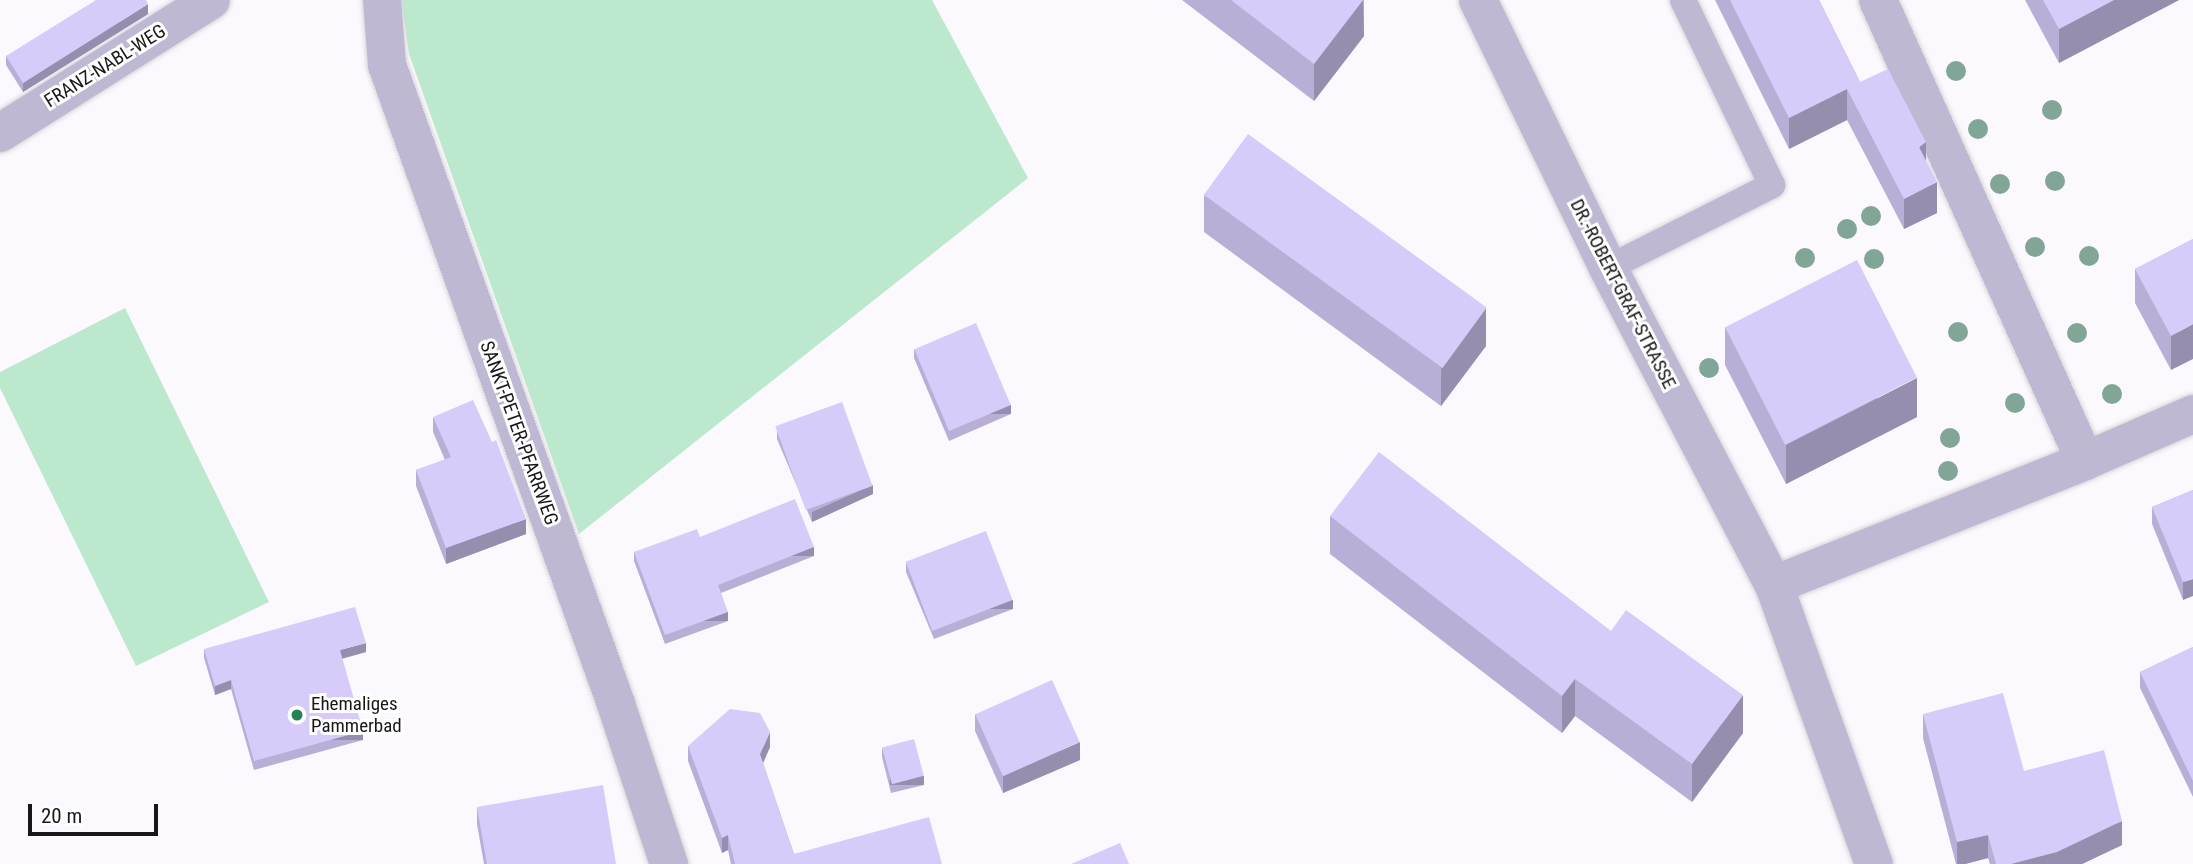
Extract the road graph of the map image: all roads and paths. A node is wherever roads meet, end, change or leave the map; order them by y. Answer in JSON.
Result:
{"nodes":[{"id":1,"x":211,"y":0,"type":"edge"},
{"id":2,"x":382,"y":0,"type":"edge"},
{"id":3,"x":1478,"y":0,"type":"edge"},
{"id":4,"x":1683,"y":0,"type":"edge"},
{"id":5,"x":1878,"y":0,"type":"edge"},
{"id":6,"x":0,"y":133,"type":"edge"},
{"id":7,"x":1608,"y":268,"type":"junction"},
{"id":8,"x":2193,"y":414,"type":"edge"},
{"id":9,"x":2085,"y":461,"type":"junction"},
{"id":10,"x":1774,"y":585,"type":"junction"},
{"id":11,"x":669,"y":864,"type":"edge"},
{"id":12,"x":1874,"y":864,"type":"edge"}],
"edges":[{"from":1,"to":6,"type":"street","name":"FRANZ-NABL-WEG"},
{"from":2,"to":11,"type":"street","name":"SANKT-PETER-PFARRWEG"},
{"from":3,"to":7,"type":"street","name":"DR.-ROBERT-GRAF-STRASSE"},
{"from":4,"to":7,"type":"lane"},
{"from":5,"to":9,"type":"street"},
{"from":7,"to":10,"type":"street","name":"DR.-ROBERT-GRAF-STRASSE"},
{"from":8,"to":9,"type":"street"},
{"from":9,"to":10,"type":"street"},
{"from":10,"to":12,"type":"street","name":"DR.-ROBERT-GRAF-STRASSE"}]}
